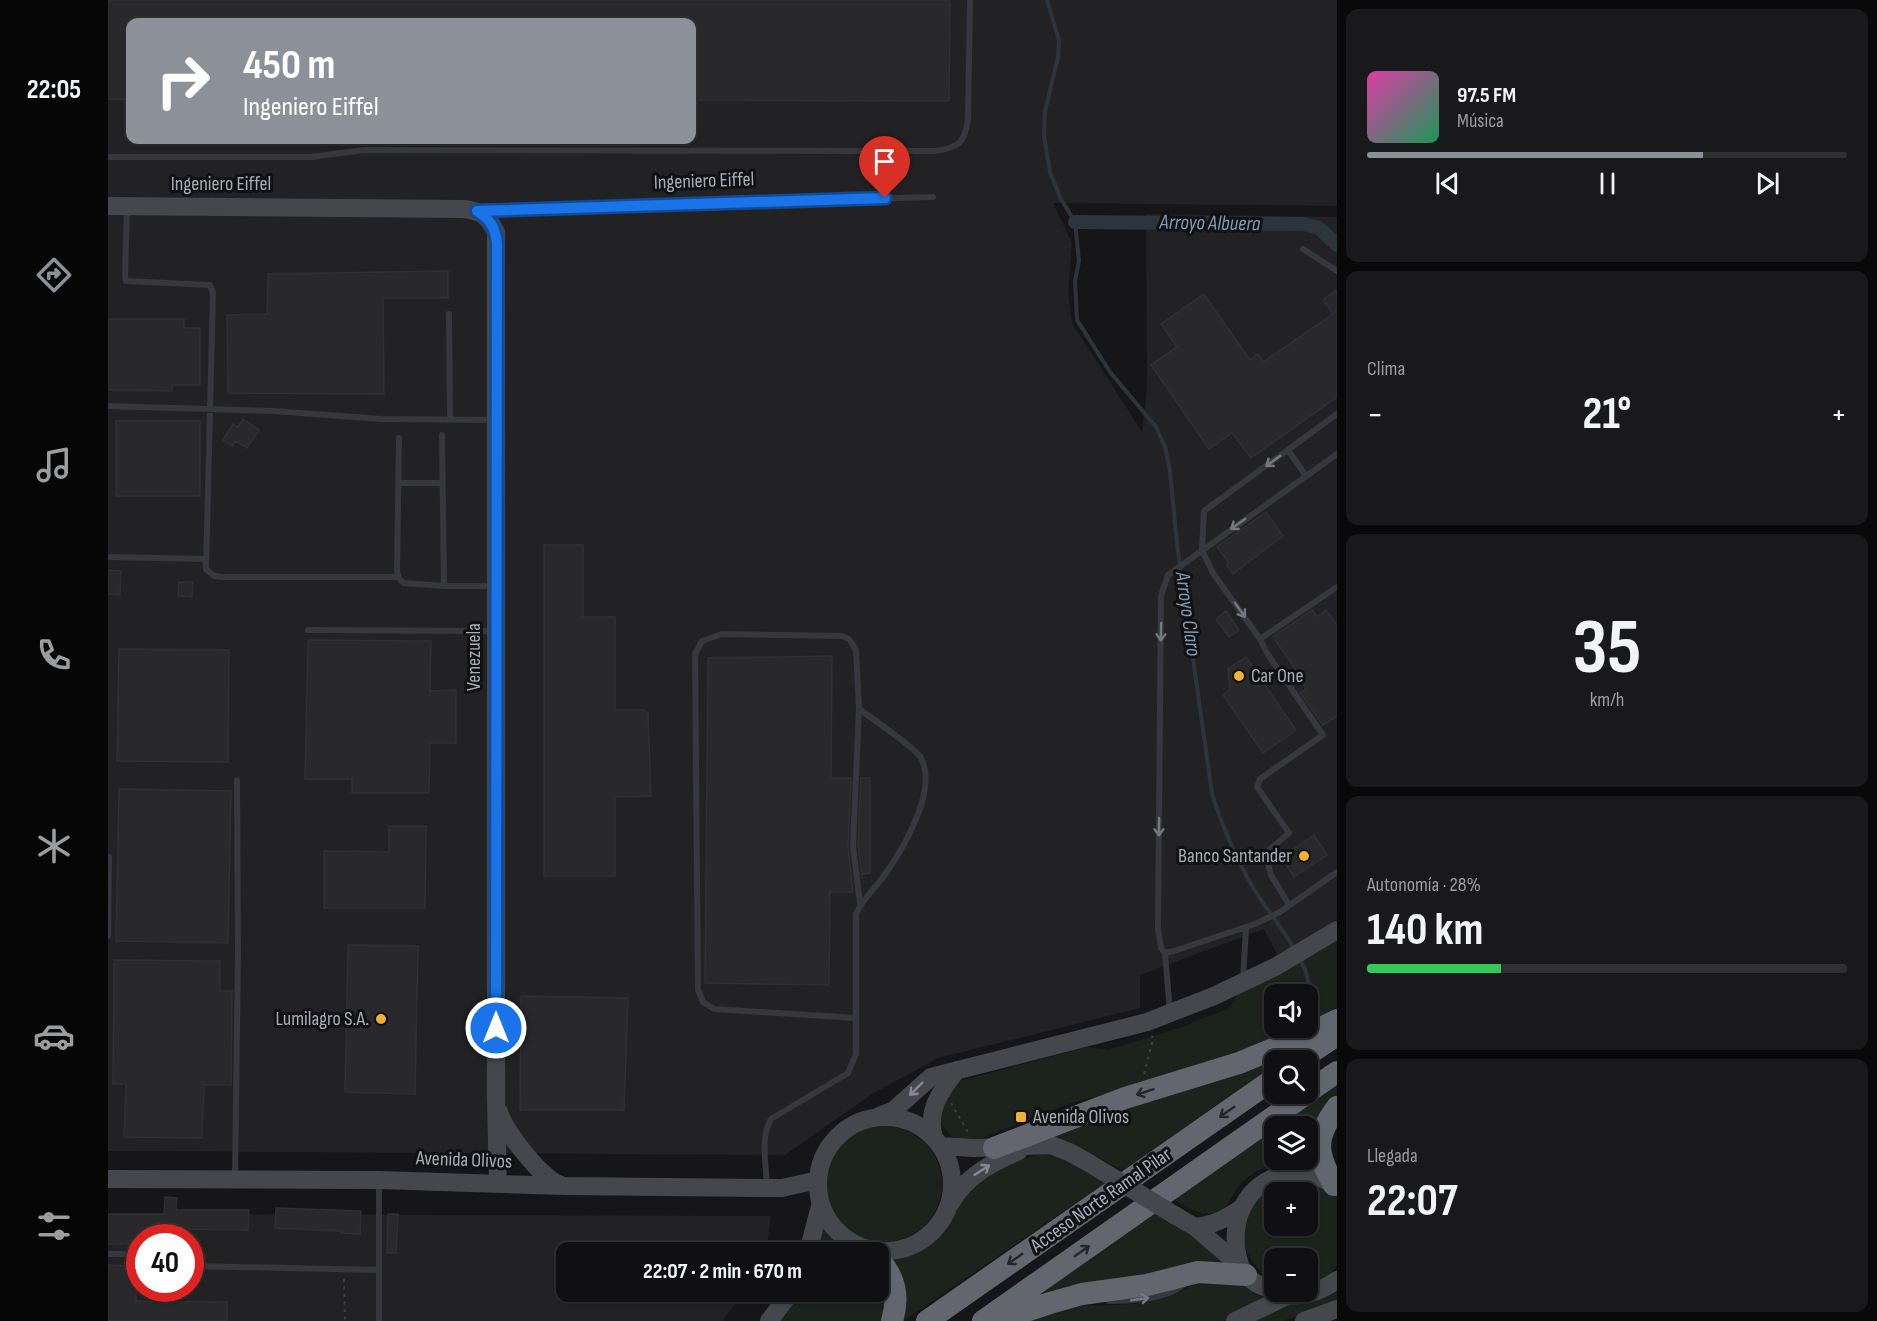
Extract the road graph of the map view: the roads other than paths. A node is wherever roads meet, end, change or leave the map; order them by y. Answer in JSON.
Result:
{"nodes":[{"id":1,"x":970,"y":0,"type":"edge"},
{"id":2,"x":109,"y":157,"type":"edge"},
{"id":3,"x":933,"y":197,"type":"dead end"},
{"id":4,"x":108,"y":206,"type":"edge"},
{"id":5,"x":128,"y":206,"type":"junction"},
{"id":6,"x":483,"y":214,"type":"junction"},
{"id":7,"x":1303,"y":249,"type":"dead end"},
{"id":8,"x":1337,"y":271,"type":"edge"},
{"id":9,"x":449,"y":314,"type":"dead end"},
{"id":10,"x":108,"y":406,"type":"edge"},
{"id":11,"x":210,"y":408,"type":"junction"},
{"id":12,"x":1337,"y":414,"type":"edge"},
{"id":13,"x":450,"y":418,"type":"junction"},
{"id":14,"x":497,"y":420,"type":"junction"},
{"id":15,"x":442,"y":435,"type":"dead end"},
{"id":16,"x":399,"y":438,"type":"dead end"},
{"id":17,"x":1288,"y":450,"type":"junction"},
{"id":18,"x":1337,"y":454,"type":"edge"},
{"id":19,"x":1306,"y":476,"type":"junction"},
{"id":20,"x":399,"y":483,"type":"junction"},
{"id":21,"x":443,"y":483,"type":"junction"},
{"id":22,"x":1200,"y":551,"type":"junction"},
{"id":23,"x":108,"y":557,"type":"edge"},
{"id":24,"x":206,"y":559,"type":"junction"},
{"id":25,"x":399,"y":577,"type":"junction"},
{"id":26,"x":444,"y":586,"type":"junction"},
{"id":27,"x":496,"y":586,"type":"junction"},
{"id":28,"x":1337,"y":587,"type":"edge"},
{"id":29,"x":308,"y":630,"type":"dead end"},
{"id":30,"x":496,"y":632,"type":"junction"},
{"id":31,"x":1260,"y":639,"type":"junction"},
{"id":32,"x":859,"y":709,"type":"junction"},
{"id":33,"x":237,"y":780,"type":"dead end"},
{"id":34,"x":109,"y":856,"type":"edge"},
{"id":35,"x":1336,"y":874,"type":"edge"},
{"id":36,"x":860,"y":904,"type":"junction"},
{"id":37,"x":1289,"y":905,"type":"junction"},
{"id":38,"x":1246,"y":928,"type":"junction"},
{"id":39,"x":1330,"y":935,"type":"edge"},
{"id":40,"x":108,"y":936,"type":"edge"},
{"id":41,"x":1165,"y":953,"type":"junction"},
{"id":42,"x":1243,"y":982,"type":"junction"},
{"id":43,"x":1170,"y":1012,"type":"junction"},
{"id":44,"x":856,"y":1018,"type":"junction"},
{"id":45,"x":1337,"y":1020,"type":"edge"},
{"id":46,"x":1337,"y":1035,"type":"edge"},
{"id":47,"x":1315,"y":1050,"type":"edge"},
{"id":48,"x":957,"y":1070,"type":"junction"},
{"id":49,"x":1337,"y":1072,"type":"edge"},
{"id":50,"x":1318,"y":1085,"type":"edge"},
{"id":51,"x":1264,"y":1086,"type":"edge"},
{"id":52,"x":496,"y":1098,"type":"junction"},
{"id":53,"x":1291,"y":1104,"type":"edge"},
{"id":54,"x":1337,"y":1107,"type":"edge"},
{"id":55,"x":879,"y":1116,"type":"junction"},
{"id":56,"x":1001,"y":1140,"type":"junction"},
{"id":57,"x":937,"y":1142,"type":"junction"},
{"id":58,"x":1031,"y":1146,"type":"junction"},
{"id":59,"x":108,"y":1179,"type":"edge"},
{"id":60,"x":236,"y":1179,"type":"junction"},
{"id":61,"x":379,"y":1180,"type":"junction"},
{"id":62,"x":818,"y":1180,"type":"junction"},
{"id":63,"x":498,"y":1184,"type":"junction"},
{"id":64,"x":565,"y":1186,"type":"junction"},
{"id":65,"x":1336,"y":1186,"type":"edge"},
{"id":66,"x":767,"y":1188,"type":"junction"},
{"id":67,"x":820,"y":1206,"type":"junction"},
{"id":68,"x":1240,"y":1209,"type":"junction"},
{"id":69,"x":946,"y":1211,"type":"junction"},
{"id":70,"x":1195,"y":1227,"type":"junction"},
{"id":71,"x":811,"y":1242,"type":"edge"},
{"id":72,"x":851,"y":1242,"type":"edge"},
{"id":73,"x":889,"y":1251,"type":"edge"},
{"id":74,"x":108,"y":1254,"type":"edge"},
{"id":75,"x":126,"y":1254,"type":"edge"},
{"id":76,"x":204,"y":1266,"type":"edge"},
{"id":77,"x":1242,"y":1269,"type":"junction"},
{"id":78,"x":379,"y":1270,"type":"junction"},
{"id":79,"x":889,"y":1275,"type":"edge"},
{"id":80,"x":1337,"y":1280,"type":"edge"},
{"id":81,"x":1264,"y":1287,"type":"edge"},
{"id":82,"x":1318,"y":1291,"type":"edge"},
{"id":83,"x":783,"y":1302,"type":"edge"},
{"id":84,"x":1265,"y":1302,"type":"edge"},
{"id":85,"x":1337,"y":1309,"type":"edge"},
{"id":86,"x":379,"y":1321,"type":"edge"},
{"id":87,"x":769,"y":1321,"type":"edge"},
{"id":88,"x":892,"y":1321,"type":"edge"},
{"id":89,"x":927,"y":1321,"type":"edge"},
{"id":90,"x":983,"y":1321,"type":"edge"},
{"id":91,"x":1006,"y":1321,"type":"edge"},
{"id":92,"x":1235,"y":1321,"type":"edge"},
{"id":93,"x":1304,"y":1321,"type":"edge"}],
"edges":[{"from":1,"to":2,"type":"lane"},
{"from":3,"to":6,"type":"lane","name":"Ingeniero Eiffel"},
{"from":4,"to":5,"type":"street","name":"Ingeniero Eiffel"},
{"from":5,"to":6,"type":"street","name":"Ingeniero Eiffel"},
{"from":5,"to":11,"type":"lane"},
{"from":6,"to":14,"type":"street","name":"Venezuela"},
{"from":7,"to":8,"type":"lane"},
{"from":9,"to":13,"type":"lane"},
{"from":10,"to":11,"type":"lane"},
{"from":11,"to":13,"type":"lane"},
{"from":11,"to":24,"type":"lane"},
{"from":12,"to":17,"type":"lane"},
{"from":13,"to":14,"type":"lane"},
{"from":14,"to":27,"type":"street","name":"Venezuela"},
{"from":15,"to":21,"type":"lane"},
{"from":16,"to":20,"type":"lane"},
{"from":17,"to":19,"type":"lane"},
{"from":17,"to":22,"type":"lane","one_way":true},
{"from":18,"to":19,"type":"lane"},
{"from":19,"to":22,"type":"lane","one_way":true},
{"from":20,"to":21,"type":"lane"},
{"from":20,"to":25,"type":"lane"},
{"from":21,"to":26,"type":"lane"},
{"from":22,"to":31,"type":"lane","one_way":true},
{"from":22,"to":41,"type":"lane","one_way":true},
{"from":23,"to":24,"type":"lane"},
{"from":24,"to":25,"type":"lane"},
{"from":25,"to":26,"type":"lane"},
{"from":26,"to":27,"type":"lane"},
{"from":27,"to":30,"type":"street","name":"Venezuela"},
{"from":28,"to":31,"type":"lane"},
{"from":29,"to":30,"type":"lane"},
{"from":30,"to":52,"type":"street","name":"Venezuela"},
{"from":31,"to":37,"type":"lane"},
{"from":32,"to":36,"type":"lane"},
{"from":32,"to":36,"type":"lane"},
{"from":32,"to":44,"type":"lane"},
{"from":33,"to":60,"type":"lane"},
{"from":34,"to":40,"type":"lane"},
{"from":35,"to":37,"type":"lane"},
{"from":36,"to":44,"type":"lane"},
{"from":37,"to":38,"type":"lane"},
{"from":38,"to":41,"type":"lane"},
{"from":38,"to":42,"type":"lane"},
{"from":39,"to":42,"type":"street"},
{"from":41,"to":43,"type":"lane"},
{"from":42,"to":43,"type":"street"},
{"from":43,"to":48,"type":"street"},
{"from":44,"to":66,"type":"lane"},
{"from":45,"to":56,"type":"highway","one_way":true},
{"from":46,"to":47,"type":"highway"},
{"from":48,"to":55,"type":"street","one_way":true},
{"from":48,"to":57,"type":"street"},
{"from":49,"to":50,"type":"highway","name":"Acceso Norte Ramal Pilar"},
{"from":51,"to":89,"type":"highway","name":"Acceso Norte Ramal Pilar","one_way":true},
{"from":52,"to":63,"type":"street","name":"Venezuela"},
{"from":52,"to":64,"type":"street"},
{"from":90,"to":53,"type":"highway","name":"Acceso Norte Ramal Pilar","one_way":true},
{"from":54,"to":65,"type":"highway"},
{"from":55,"to":57,"type":"street"},
{"from":55,"to":62,"type":"street"},
{"from":56,"to":57,"type":"street"},
{"from":56,"to":58,"type":"street"},
{"from":57,"to":69,"type":"street"},
{"from":69,"to":58,"type":"street","one_way":true},
{"from":58,"to":70,"type":"street","bridge":true},
{"from":59,"to":60,"type":"street","name":"Avenida Olivos"},
{"from":60,"to":61,"type":"street","name":"Avenida Olivos"},
{"from":61,"to":63,"type":"street","name":"Avenida Olivos"},
{"from":61,"to":78,"type":"lane"},
{"from":62,"to":66,"type":"street","name":"Avenida Olivos"},
{"from":62,"to":67,"type":"street"},
{"from":63,"to":64,"type":"street","name":"Avenida Olivos"},
{"from":64,"to":66,"type":"street","name":"Avenida Olivos"},
{"from":65,"to":68,"type":"street"},
{"from":67,"to":71,"type":"street"},
{"from":67,"to":72,"type":"street"},
{"from":68,"to":70,"type":"street"},
{"from":68,"to":77,"type":"street"},
{"from":69,"to":73,"type":"street"},
{"from":70,"to":77,"type":"street"},
{"from":74,"to":75,"type":"lane"},
{"from":76,"to":78,"type":"lane"},
{"from":77,"to":81,"type":"street"},
{"from":91,"to":77,"type":"highway","one_way":true},
{"from":78,"to":86,"type":"lane"},
{"from":79,"to":88,"type":"highway"},
{"from":80,"to":82,"type":"street"},
{"from":83,"to":87,"type":"street"},
{"from":84,"to":92,"type":"street"},
{"from":85,"to":93,"type":"street"}]}
